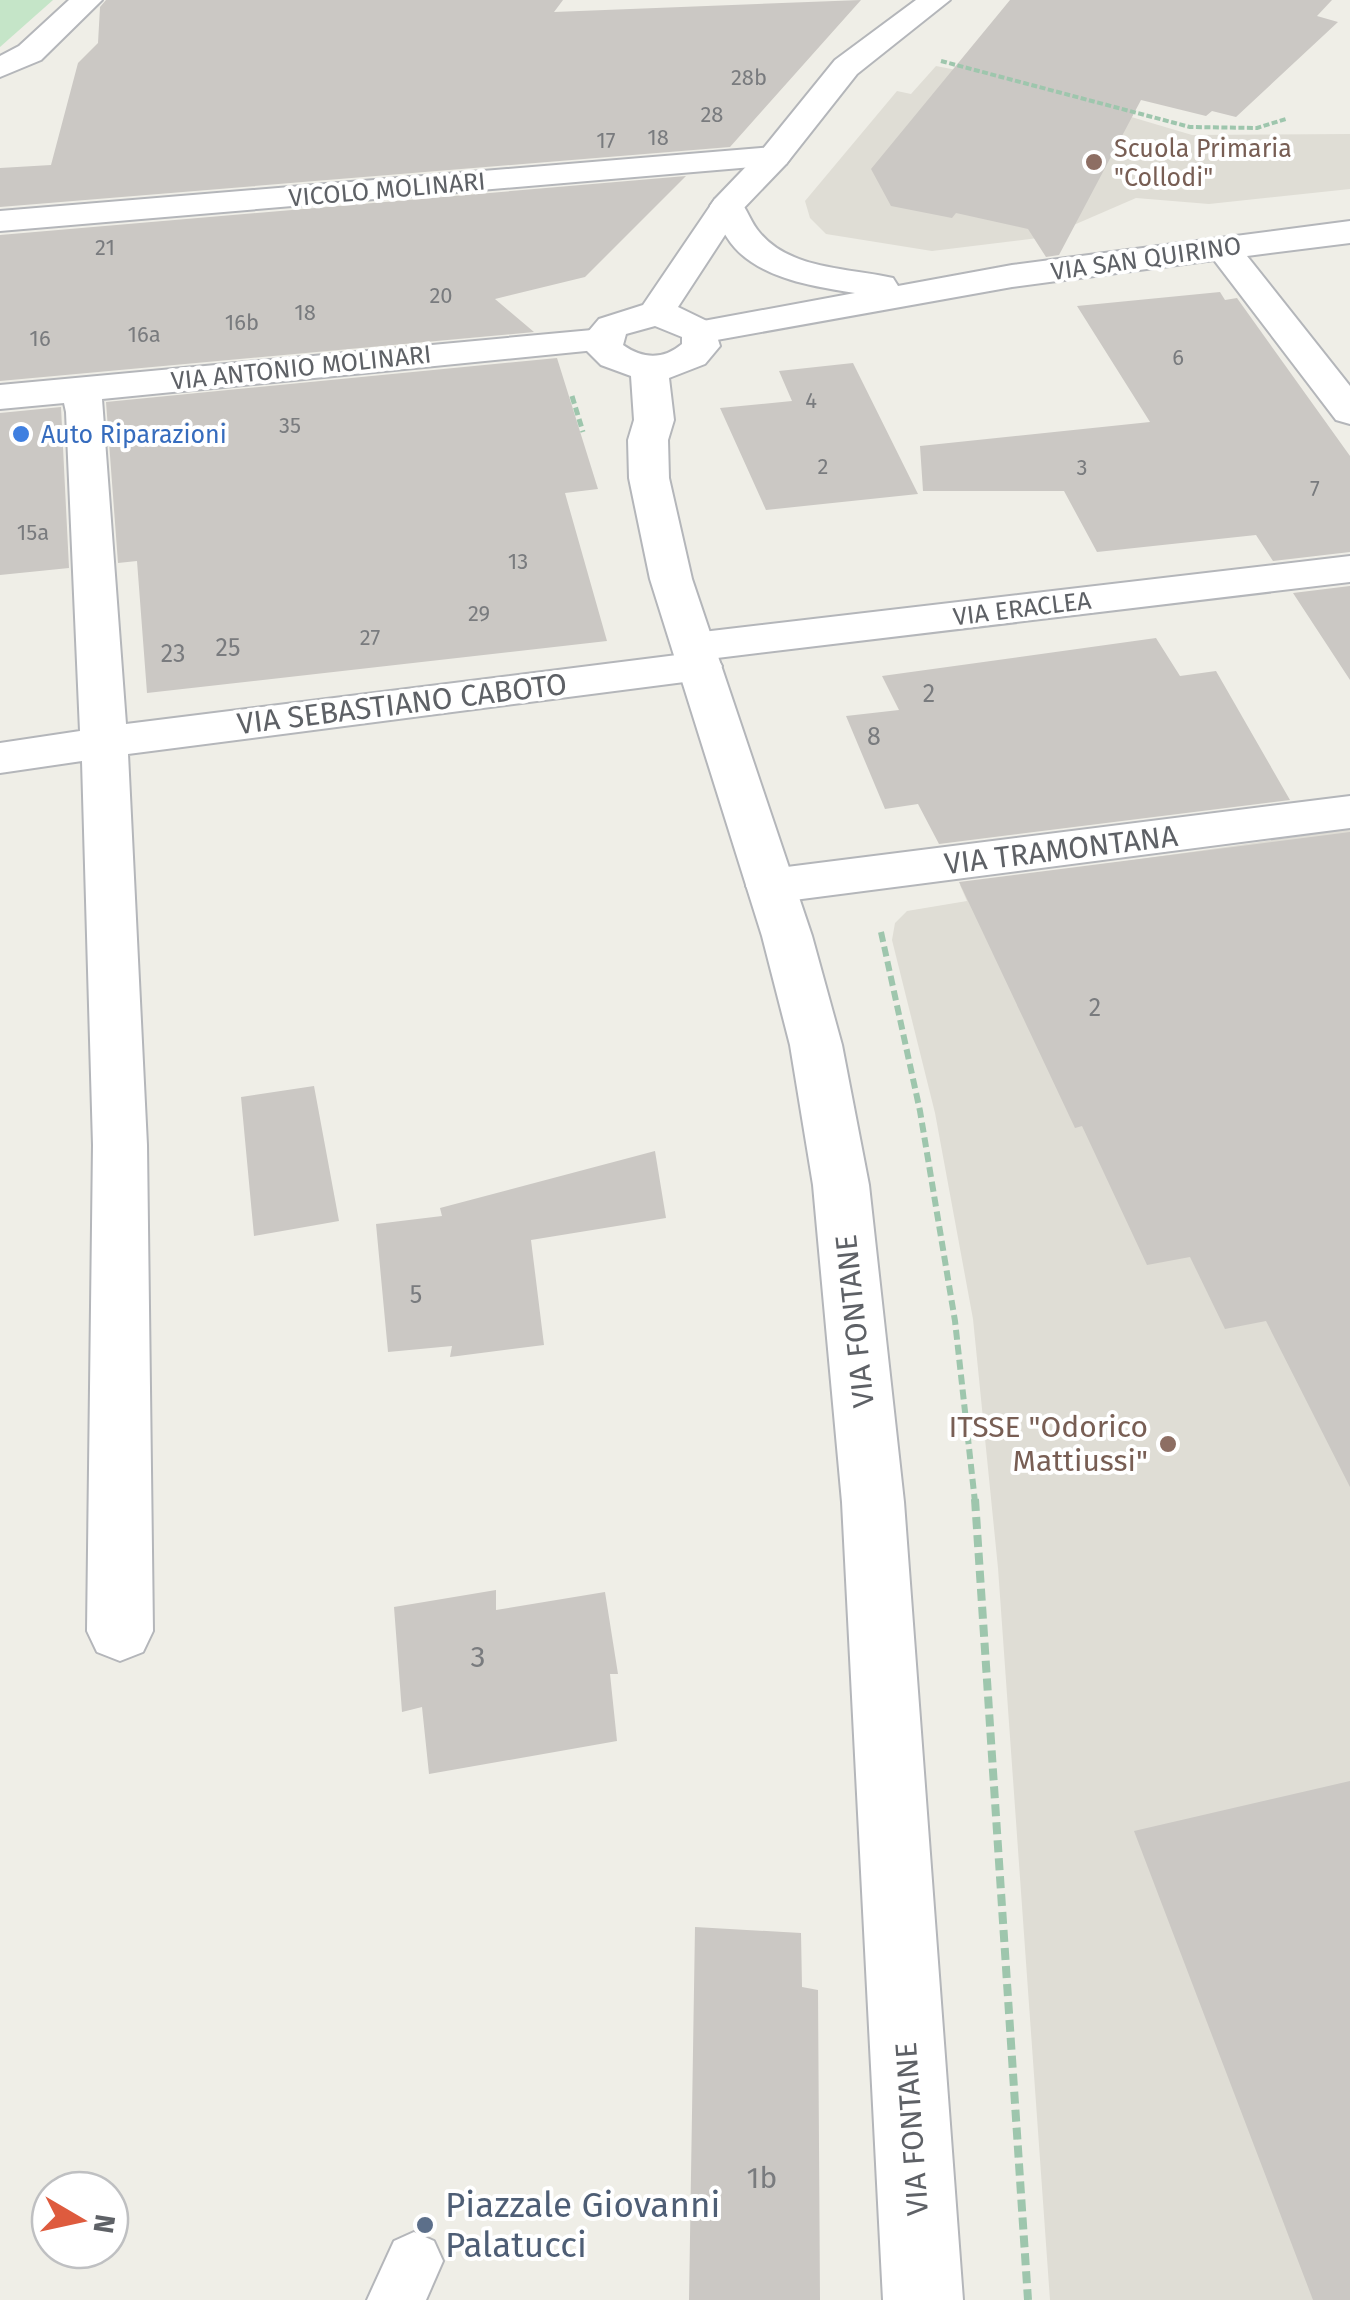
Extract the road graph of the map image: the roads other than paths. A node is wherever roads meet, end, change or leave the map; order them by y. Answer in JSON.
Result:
{"nodes":[{"id":1,"x":87,"y":0,"type":"edge"},
{"id":2,"x":935,"y":0,"type":"edge"},
{"id":3,"x":0,"y":68,"type":"edge"},
{"id":4,"x":774,"y":156,"type":"junction"},
{"id":5,"x":727,"y":206,"type":"junction"},
{"id":6,"x":0,"y":221,"type":"edge"},
{"id":7,"x":1350,"y":232,"type":"edge"},
{"id":8,"x":1222,"y":247,"type":"junction"},
{"id":9,"x":943,"y":290,"type":"junction"},
{"id":10,"x":700,"y":332,"type":"junction"},
{"id":11,"x":636,"y":341,"type":"junction"},
{"id":12,"x":80,"y":389,"type":"junction"},
{"id":13,"x":0,"y":396,"type":"edge"},
{"id":14,"x":1350,"y":412,"type":"edge"},
{"id":15,"x":1350,"y":568,"type":"edge"},
{"id":16,"x":697,"y":656,"type":"junction"},
{"id":17,"x":104,"y":742,"type":"junction"},
{"id":18,"x":0,"y":758,"type":"edge"},
{"id":19,"x":1350,"y":812,"type":"edge"},
{"id":20,"x":772,"y":886,"type":"junction"},
{"id":21,"x":120,"y":1631,"type":"dead end"},
{"id":22,"x":923,"y":2300,"type":"edge"}],
"edges":[{"from":1,"to":3,"type":"street"},
{"from":2,"to":4,"type":"street"},
{"from":4,"to":5,"type":"street"},
{"from":4,"to":6,"type":"street","name":"VICOLO MOLINARI"},
{"from":5,"to":9,"type":"street","name":"VIA SAN QUIRINO"},
{"from":5,"to":11,"type":"street"},
{"from":7,"to":8,"type":"street","name":"VIA SAN QUIRINO"},
{"from":8,"to":9,"type":"street","name":"VIA SAN QUIRINO"},
{"from":8,"to":14,"type":"street"},
{"from":9,"to":10,"type":"street","name":"VIA SAN QUIRINO"},
{"from":10,"to":11,"type":"street","name":"VIA ANTONIO MOLINARI"},
{"from":10,"to":11,"type":"street","name":"VIA ANTONIO MOLINARI"},
{"from":11,"to":12,"type":"street","name":"VIA ANTONIO MOLINARI"},
{"from":11,"to":16,"type":"street","name":"VIA FONTANE"},
{"from":12,"to":13,"type":"street","name":"VIA ANTONIO MOLINARI"},
{"from":12,"to":17,"type":"street"},
{"from":15,"to":16,"type":"street","name":"VIA ERACLEA"},
{"from":16,"to":17,"type":"street","name":"VIA SEBASTIANO CABOTO"},
{"from":16,"to":20,"type":"street","name":"VIA FONTANE"},
{"from":17,"to":18,"type":"street","name":"VIA SEBASTIANO CABOTO"},
{"from":17,"to":21,"type":"street"},
{"from":19,"to":20,"type":"street","name":"VIA TRAMONTANA"},
{"from":20,"to":22,"type":"street","name":"VIA FONTANE"}]}
